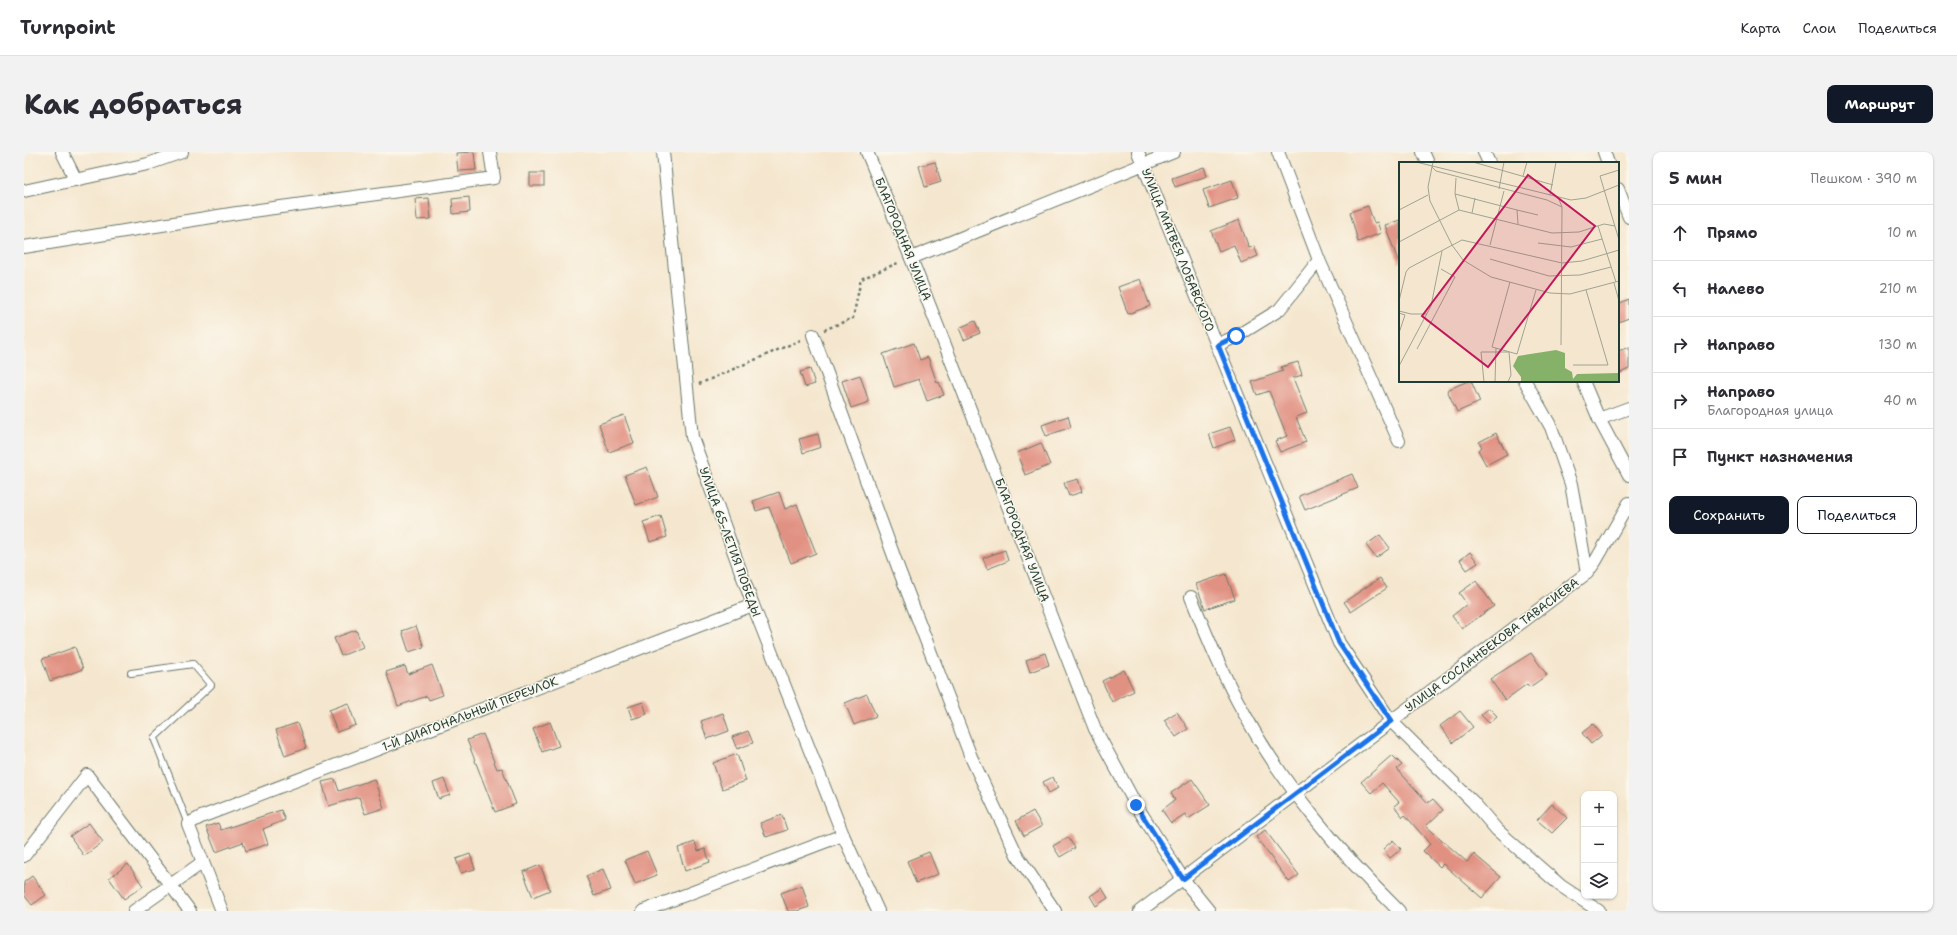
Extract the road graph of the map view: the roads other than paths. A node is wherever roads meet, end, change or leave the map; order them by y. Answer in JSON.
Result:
{"nodes":[{"id":1,"x":62,"y":152,"type":"edge"},
{"id":2,"x":182,"y":152,"type":"edge"},
{"id":3,"x":490,"y":152,"type":"edge"},
{"id":4,"x":663,"y":152,"type":"edge"},
{"id":5,"x":867,"y":152,"type":"edge"},
{"id":6,"x":1174,"y":152,"type":"edge"},
{"id":7,"x":1278,"y":152,"type":"edge"},
{"id":8,"x":1423,"y":152,"type":"edge"},
{"id":9,"x":1484,"y":152,"type":"edge"},
{"id":10,"x":1604,"y":152,"type":"edge"},
{"id":11,"x":1141,"y":157,"type":"edge"},
{"id":12,"x":1428,"y":162,"type":"edge"},
{"id":13,"x":1489,"y":162,"type":"edge"},
{"id":14,"x":1608,"y":162,"type":"edge"},
{"id":15,"x":76,"y":180,"type":"junction"},
{"id":16,"x":24,"y":191,"type":"edge"},
{"id":17,"x":1619,"y":191,"type":"edge"},
{"id":18,"x":1629,"y":217,"type":"edge"},
{"id":19,"x":24,"y":247,"type":"edge"},
{"id":20,"x":911,"y":258,"type":"junction"},
{"id":21,"x":1319,"y":260,"type":"junction"},
{"id":22,"x":813,"y":335,"type":"dead end"},
{"id":23,"x":1218,"y":345,"type":"junction"},
{"id":24,"x":1526,"y":382,"type":"edge"},
{"id":25,"x":1583,"y":382,"type":"edge"},
{"id":26,"x":1629,"y":408,"type":"edge"},
{"id":27,"x":1599,"y":419,"type":"junction"},
{"id":28,"x":1400,"y":441,"type":"dead end"},
{"id":29,"x":1629,"y":476,"type":"edge"},
{"id":30,"x":1629,"y":503,"type":"edge"},
{"id":31,"x":1587,"y":573,"type":"junction"},
{"id":32,"x":1191,"y":597,"type":"dead end"},
{"id":33,"x":753,"y":605,"type":"junction"},
{"id":34,"x":131,"y":673,"type":"dead end"},
{"id":35,"x":1391,"y":721,"type":"junction"},
{"id":36,"x":1295,"y":793,"type":"junction"},
{"id":37,"x":188,"y":824,"type":"junction"},
{"id":38,"x":843,"y":835,"type":"junction"},
{"id":39,"x":24,"y":856,"type":"edge"},
{"id":40,"x":203,"y":862,"type":"junction"},
{"id":41,"x":1183,"y":879,"type":"junction"},
{"id":42,"x":170,"y":885,"type":"junction"},
{"id":43,"x":134,"y":911,"type":"edge"},
{"id":44,"x":190,"y":911,"type":"edge"},
{"id":45,"x":222,"y":911,"type":"edge"},
{"id":46,"x":643,"y":911,"type":"edge"},
{"id":47,"x":878,"y":911,"type":"edge"},
{"id":48,"x":1055,"y":911,"type":"edge"},
{"id":49,"x":1140,"y":911,"type":"edge"},
{"id":50,"x":1209,"y":911,"type":"edge"},
{"id":51,"x":1398,"y":911,"type":"edge"},
{"id":52,"x":1599,"y":911,"type":"edge"}],
"edges":[{"from":1,"to":15,"type":"street"},
{"from":2,"to":15,"type":"street"},
{"from":3,"to":19,"type":"street"},
{"from":4,"to":33,"type":"street","name":"УЛИЦА 65-ЛЕТИЯ ПОБЕДЫ"},
{"from":5,"to":20,"type":"street","name":"БЛАГОРОДНАЯ УЛИЦА"},
{"from":6,"to":11,"type":"street"},
{"from":7,"to":21,"type":"street"},
{"from":8,"to":12,"type":"street"},
{"from":9,"to":13,"type":"street"},
{"from":10,"to":14,"type":"street"},
{"from":11,"to":20,"type":"street"},
{"from":11,"to":23,"type":"street","name":"УЛИЦА МАТВЕЯ ЛОБАВСКОГО"},
{"from":15,"to":16,"type":"street"},
{"from":17,"to":18,"type":"street"},
{"from":20,"to":41,"type":"street","name":"БЛАГОРОДНАЯ УЛИЦА"},
{"from":21,"to":23,"type":"street"},
{"from":21,"to":28,"type":"street"},
{"from":22,"to":48,"type":"street"},
{"from":23,"to":35,"type":"street","name":"УЛИЦА МАТВЕЯ ЛОБАВСКОГО"},
{"from":24,"to":31,"type":"street"},
{"from":25,"to":27,"type":"street"},
{"from":26,"to":27,"type":"street"},
{"from":27,"to":29,"type":"street"},
{"from":30,"to":31,"type":"street","name":"УЛИЦА СОСЛАНБЕКОВА ТАВАСИЕВА"},
{"from":31,"to":35,"type":"street","name":"УЛИЦА СОСЛАНБЕКОВА ТАВАСИЕВА"},
{"from":32,"to":36,"type":"street"},
{"from":33,"to":37,"type":"street","name":"1-Й ДИАГОНАЛЬНЫЙ ПЕРЕУЛОК"},
{"from":33,"to":38,"type":"street","name":"УЛИЦА 65-ЛЕТИЯ ПОБЕДЫ"},
{"from":34,"to":37,"type":"lane"},
{"from":35,"to":36,"type":"street","name":"УЛИЦА СОСЛАНБЕКОВА ТАВАСИЕВА"},
{"from":35,"to":52,"type":"street","name":"УЛИЦА МАТВЕЯ ЛОБАВСКОГО"},
{"from":36,"to":41,"type":"street","name":"УЛИЦА СОСЛАНБЕКОВА ТАВАСИЕВА"},
{"from":36,"to":51,"type":"street"},
{"from":37,"to":40,"type":"street"},
{"from":38,"to":46,"type":"street"},
{"from":38,"to":47,"type":"street","name":"УЛИЦА 65-ЛЕТИЯ ПОБЕДЫ"},
{"from":39,"to":42,"type":"street"},
{"from":40,"to":42,"type":"street"},
{"from":40,"to":45,"type":"street"},
{"from":41,"to":49,"type":"street","name":"УЛИЦА СОСЛАНБЕКОВА ТАВАСИЕВА"},
{"from":41,"to":50,"type":"street","name":"БЛАГОРОДНАЯ УЛИЦА"},
{"from":42,"to":43,"type":"street"},
{"from":42,"to":44,"type":"street"}]}
